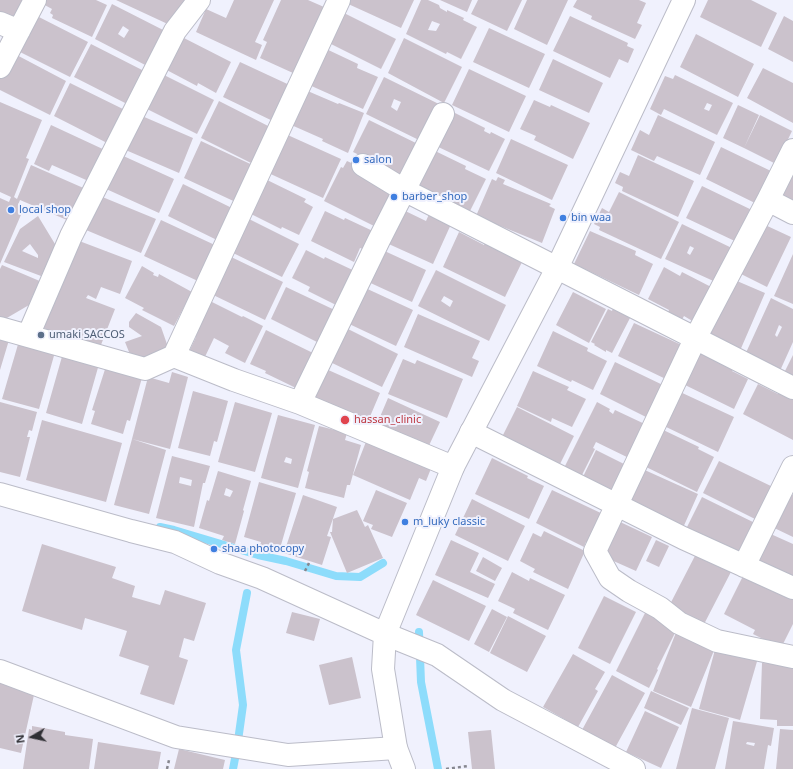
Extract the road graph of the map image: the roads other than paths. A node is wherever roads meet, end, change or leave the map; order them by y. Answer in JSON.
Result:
{"nodes":[{"id":1,"x":35,"y":0,"type":"edge"},
{"id":2,"x":199,"y":0,"type":"edge"},
{"id":3,"x":339,"y":0,"type":"edge"},
{"id":4,"x":684,"y":0,"type":"edge"},
{"id":5,"x":9,"y":27,"type":"edge"},
{"id":6,"x":0,"y":67,"type":"edge"},
{"id":7,"x":443,"y":114,"type":"dead end"},
{"id":8,"x":793,"y":150,"type":"edge"},
{"id":9,"x":363,"y":165,"type":"dead end"},
{"id":10,"x":404,"y":190,"type":"junction"},
{"id":11,"x":768,"y":200,"type":"junction"},
{"id":12,"x":793,"y":213,"type":"edge"},
{"id":13,"x":557,"y":268,"type":"junction"},
{"id":14,"x":0,"y":328,"type":"edge"},
{"id":15,"x":28,"y":336,"type":"junction"},
{"id":16,"x":696,"y":337,"type":"junction"},
{"id":17,"x":174,"y":356,"type":"junction"},
{"id":18,"x":793,"y":388,"type":"edge"},
{"id":19,"x":300,"y":403,"type":"junction"},
{"id":20,"x":471,"y":432,"type":"junction"},
{"id":21,"x":453,"y":467,"type":"junction"},
{"id":22,"x":793,"y":467,"type":"edge"},
{"id":23,"x":0,"y":494,"type":"edge"},
{"id":24,"x":617,"y":504,"type":"junction"},
{"id":25,"x":744,"y":566,"type":"junction"},
{"id":26,"x":793,"y":588,"type":"edge"},
{"id":27,"x":393,"y":637,"type":"junction"},
{"id":28,"x":793,"y":657,"type":"edge"},
{"id":29,"x":0,"y":671,"type":"edge"},
{"id":30,"x":396,"y":748,"type":"junction"},
{"id":31,"x":404,"y":769,"type":"edge"},
{"id":32,"x":634,"y":769,"type":"edge"}],
"edges":[{"from":1,"to":5,"type":"street"},
{"from":2,"to":15,"type":"street"},
{"from":3,"to":17,"type":"street"},
{"from":4,"to":13,"type":"street"},
{"from":5,"to":6,"type":"street"},
{"from":7,"to":10,"type":"street"},
{"from":8,"to":11,"type":"street"},
{"from":9,"to":10,"type":"street"},
{"from":10,"to":13,"type":"street"},
{"from":10,"to":19,"type":"street"},
{"from":11,"to":12,"type":"street"},
{"from":11,"to":16,"type":"street"},
{"from":13,"to":16,"type":"street"},
{"from":13,"to":20,"type":"street"},
{"from":14,"to":15,"type":"street"},
{"from":15,"to":17,"type":"street"},
{"from":16,"to":18,"type":"street"},
{"from":16,"to":24,"type":"street"},
{"from":17,"to":19,"type":"street"},
{"from":19,"to":21,"type":"street"},
{"from":20,"to":21,"type":"street"},
{"from":20,"to":24,"type":"street"},
{"from":21,"to":27,"type":"street"},
{"from":22,"to":25,"type":"street"},
{"from":23,"to":27,"type":"street"},
{"from":24,"to":25,"type":"street"},
{"from":24,"to":28,"type":"street"},
{"from":25,"to":26,"type":"street"},
{"from":27,"to":30,"type":"street"},
{"from":27,"to":32,"type":"street"},
{"from":29,"to":30,"type":"street"},
{"from":30,"to":31,"type":"street"}]}
